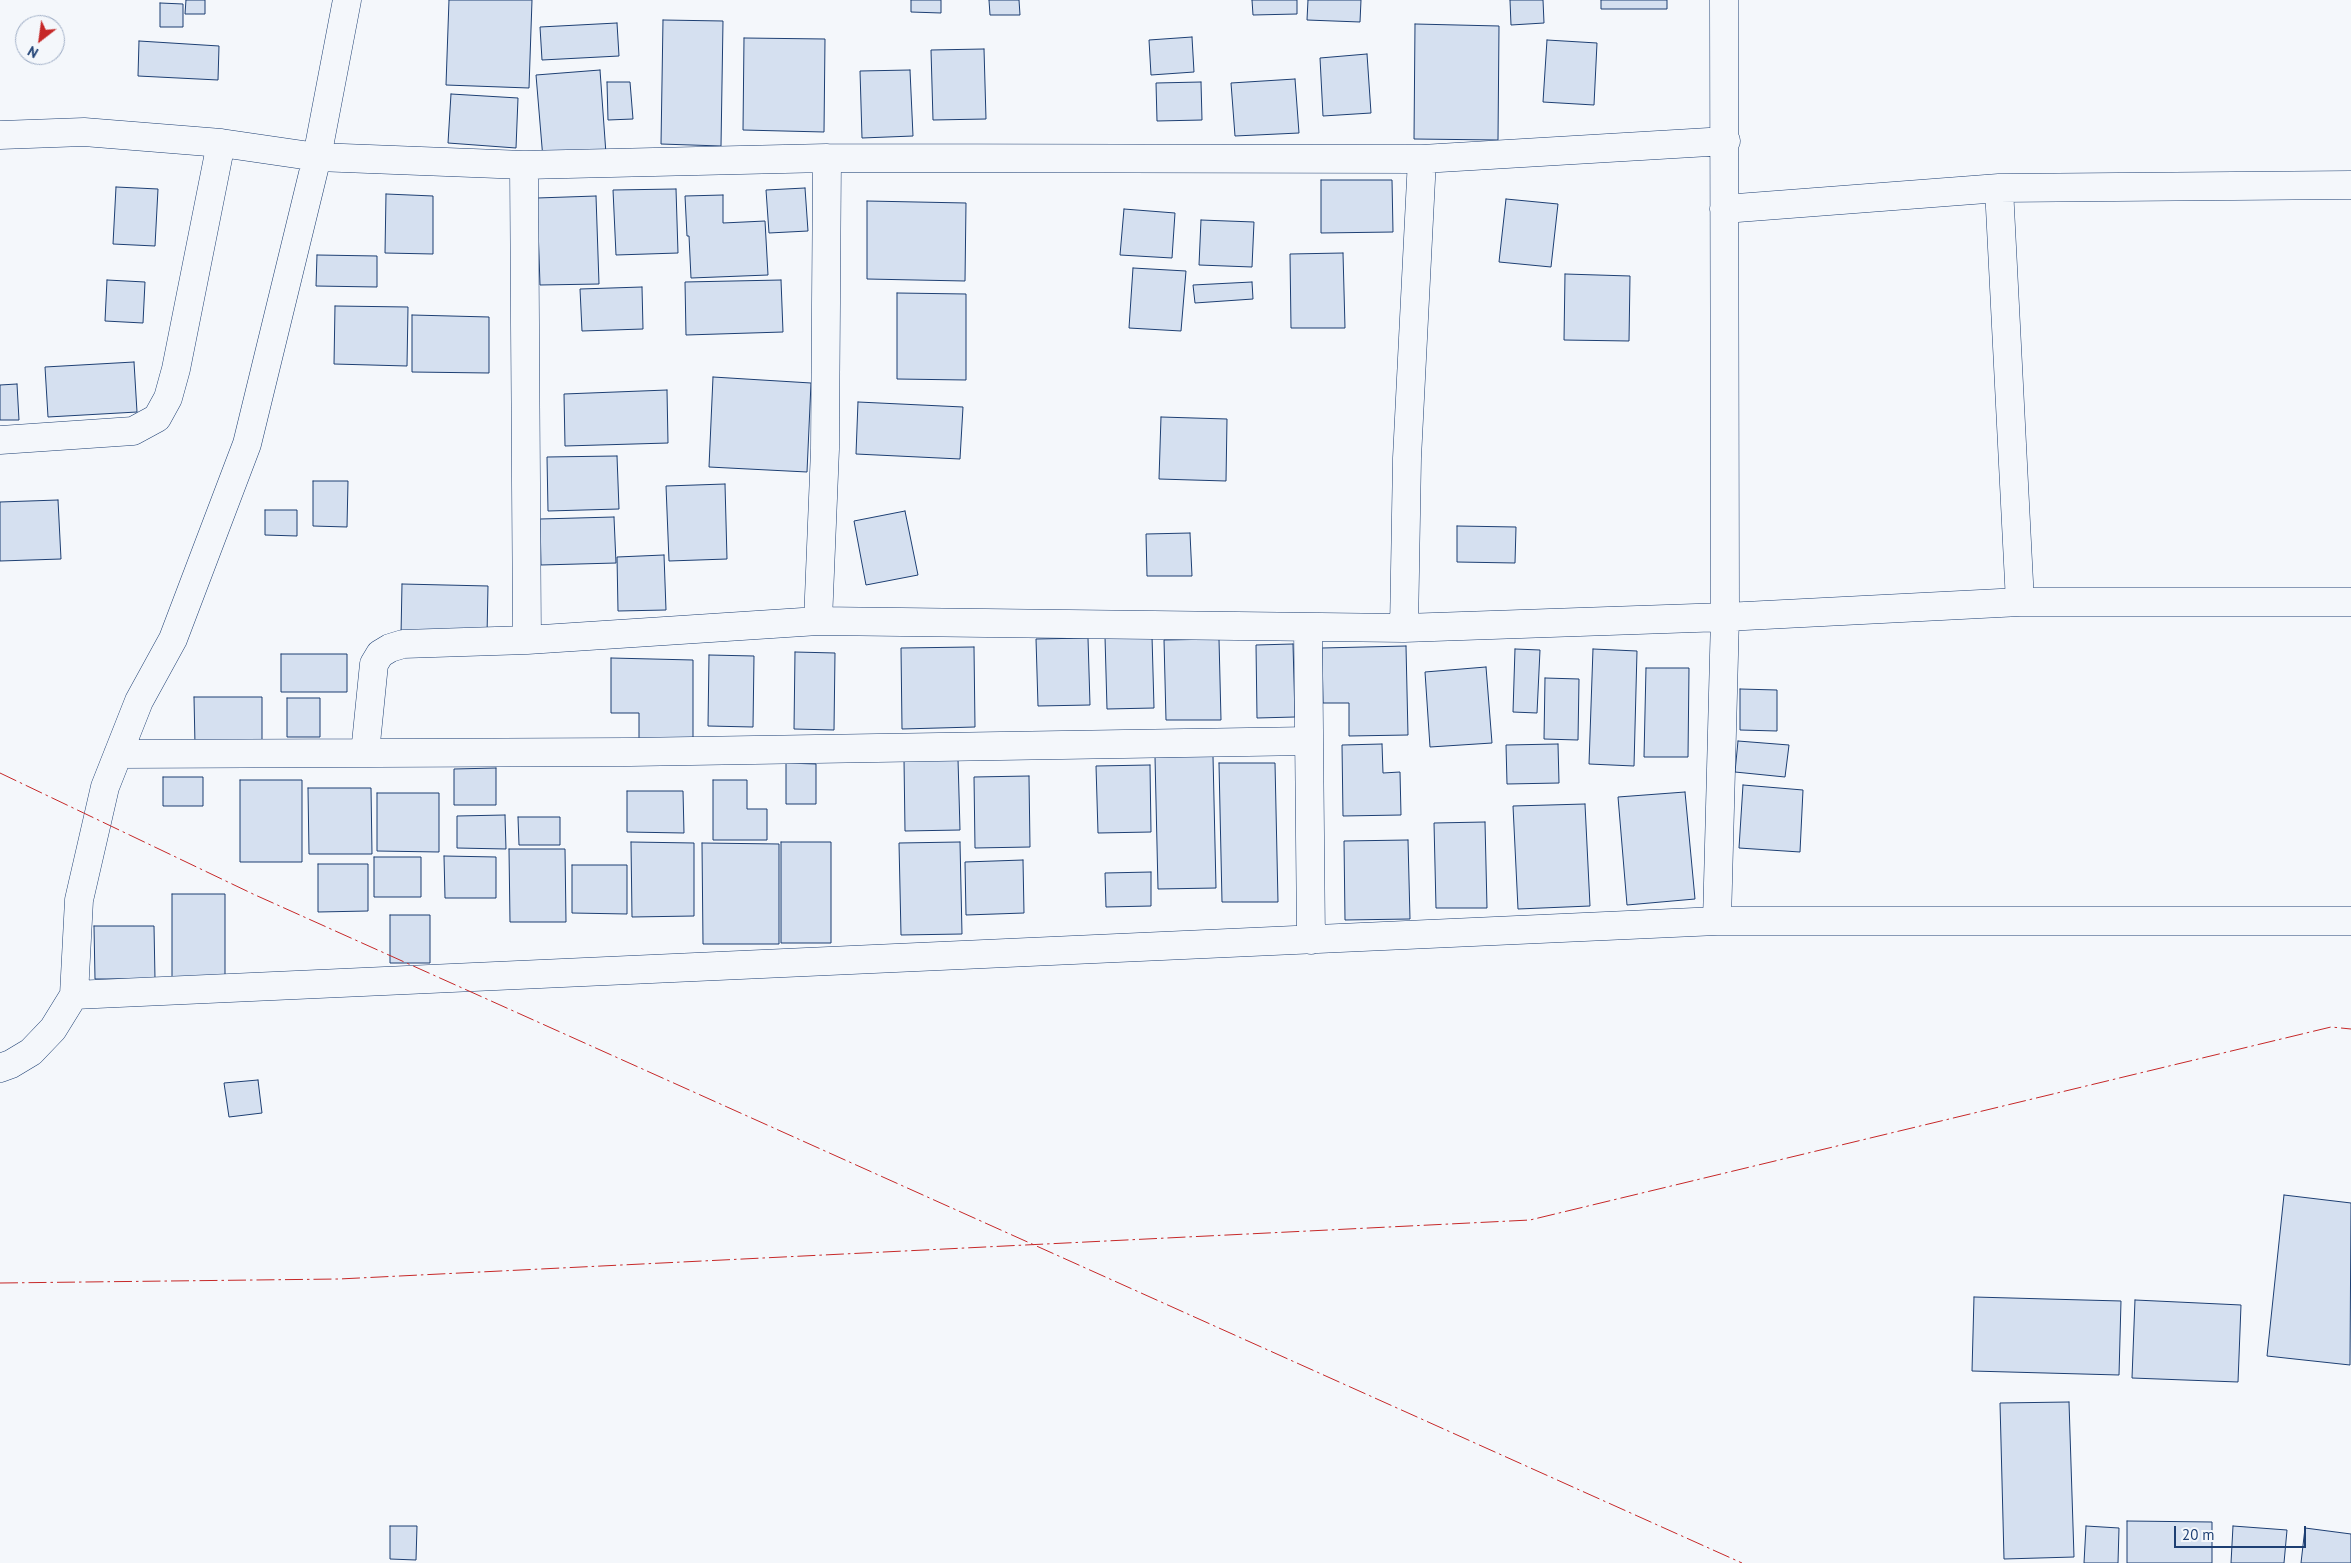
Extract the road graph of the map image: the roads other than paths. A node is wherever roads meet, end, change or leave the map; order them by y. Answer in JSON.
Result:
{"nodes":[{"id":1,"x":346,"y":0,"type":"edge"},
{"id":2,"x":1724,"y":0,"type":"edge"},
{"id":3,"x":0,"y":135,"type":"edge"},
{"id":4,"x":1726,"y":141,"type":"junction"},
{"id":5,"x":221,"y":143,"type":"junction"},
{"id":6,"x":317,"y":157,"type":"junction"},
{"id":7,"x":828,"y":158,"type":"junction"},
{"id":8,"x":1422,"y":159,"type":"junction"},
{"id":9,"x":524,"y":165,"type":"junction"},
{"id":10,"x":2351,"y":185,"type":"edge"},
{"id":11,"x":1999,"y":188,"type":"junction"},
{"id":12,"x":1724,"y":209,"type":"junction"},
{"id":13,"x":0,"y":440,"type":"edge"},
{"id":14,"x":2020,"y":602,"type":"junction"},
{"id":15,"x":2351,"y":602,"type":"edge"},
{"id":16,"x":1725,"y":617,"type":"junction"},
{"id":17,"x":818,"y":621,"type":"junction"},
{"id":18,"x":1308,"y":627,"type":"junction"},
{"id":19,"x":1404,"y":628,"type":"junction"},
{"id":20,"x":527,"y":640,"type":"junction"},
{"id":21,"x":1309,"y":741,"type":"junction"},
{"id":22,"x":365,"y":753,"type":"junction"},
{"id":23,"x":118,"y":754,"type":"junction"},
{"id":24,"x":1717,"y":921,"type":"junction"},
{"id":25,"x":2351,"y":921,"type":"edge"},
{"id":26,"x":1311,"y":940,"type":"junction"},
{"id":27,"x":74,"y":994,"type":"junction"},
{"id":28,"x":0,"y":1068,"type":"edge"}],
"edges":[{"from":1,"to":6,"type":"street"},
{"from":2,"to":4,"type":"street"},
{"from":3,"to":5,"type":"street"},
{"from":4,"to":8,"type":"street"},
{"from":4,"to":12,"type":"street"},
{"from":5,"to":6,"type":"street"},
{"from":5,"to":13,"type":"street"},
{"from":6,"to":9,"type":"street"},
{"from":6,"to":23,"type":"street"},
{"from":7,"to":8,"type":"street"},
{"from":7,"to":9,"type":"street"},
{"from":7,"to":17,"type":"street"},
{"from":8,"to":19,"type":"street"},
{"from":9,"to":20,"type":"street"},
{"from":10,"to":11,"type":"street"},
{"from":11,"to":12,"type":"street"},
{"from":11,"to":14,"type":"street"},
{"from":12,"to":16,"type":"street"},
{"from":14,"to":15,"type":"street"},
{"from":14,"to":16,"type":"street"},
{"from":16,"to":19,"type":"street"},
{"from":16,"to":24,"type":"street"},
{"from":17,"to":18,"type":"street"},
{"from":17,"to":20,"type":"street"},
{"from":18,"to":19,"type":"street"},
{"from":18,"to":21,"type":"street"},
{"from":20,"to":22,"type":"street"},
{"from":21,"to":22,"type":"street"},
{"from":21,"to":26,"type":"street"},
{"from":22,"to":23,"type":"street"},
{"from":23,"to":27,"type":"street"},
{"from":24,"to":25,"type":"street"},
{"from":24,"to":26,"type":"street"},
{"from":26,"to":27,"type":"street"},
{"from":27,"to":28,"type":"street"}]}
